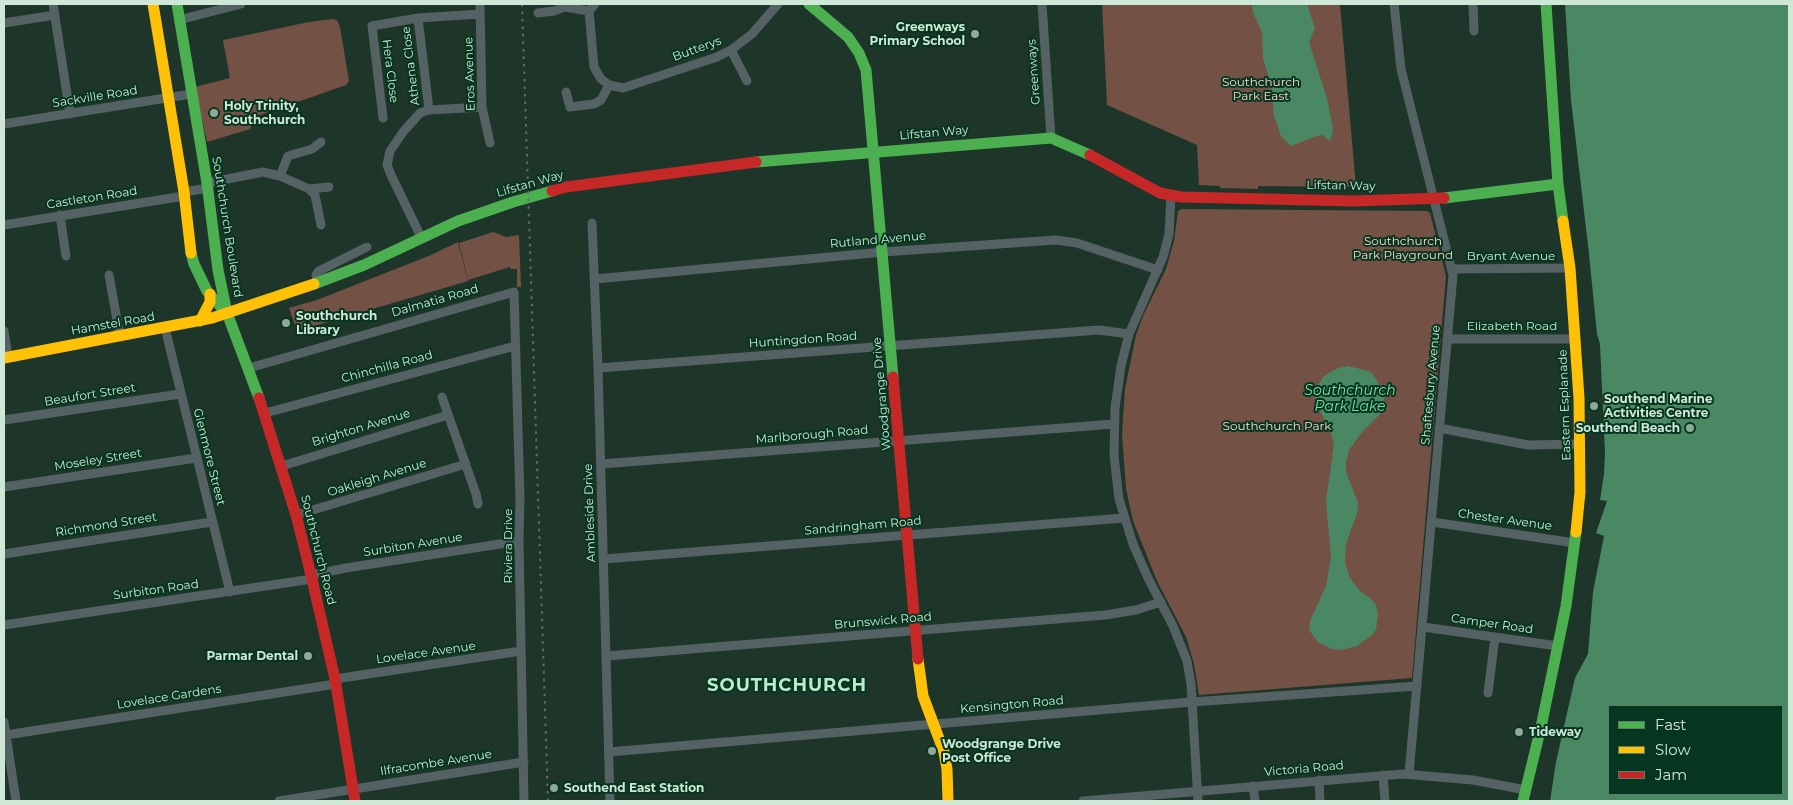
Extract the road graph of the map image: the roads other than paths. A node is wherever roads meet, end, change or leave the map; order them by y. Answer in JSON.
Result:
{"nodes":[{"id":1,"x":53,"y":4,"type":"edge"},
{"id":2,"x":153,"y":4,"type":"edge"},
{"id":3,"x":177,"y":4,"type":"edge"},
{"id":4,"x":241,"y":4,"type":"edge"},
{"id":5,"x":480,"y":4,"type":"edge"},
{"id":6,"x":778,"y":4,"type":"edge"},
{"id":7,"x":809,"y":4,"type":"edge"},
{"id":8,"x":1042,"y":4,"type":"edge"},
{"id":9,"x":1394,"y":4,"type":"edge"},
{"id":10,"x":1473,"y":4,"type":"edge"},
{"id":11,"x":1546,"y":4,"type":"edge"},
{"id":12,"x":564,"y":5,"type":"edge"},
{"id":13,"x":592,"y":7,"type":"edge"},
{"id":14,"x":538,"y":13,"type":"dead end"},
{"id":15,"x":480,"y":14,"type":"junction"},
{"id":16,"x":55,"y":16,"type":"junction"},
{"id":17,"x":418,"y":18,"type":"junction"},
{"id":18,"x":179,"y":20,"type":"junction"},
{"id":19,"x":4,"y":23,"type":"edge"},
{"id":20,"x":1473,"y":31,"type":"dead end"},
{"id":21,"x":731,"y":50,"type":"junction"},
{"id":22,"x":747,"y":81,"type":"dead end"},
{"id":23,"x":609,"y":85,"type":"junction"},
{"id":24,"x":566,"y":92,"type":"dead end"},
{"id":25,"x":191,"y":94,"type":"junction"},
{"id":26,"x":169,"y":98,"type":"junction"},
{"id":27,"x":482,"y":107,"type":"junction"},
{"id":28,"x":429,"y":110,"type":"junction"},
{"id":29,"x":70,"y":114,"type":"junction"},
{"id":30,"x":383,"y":118,"type":"dead end"},
{"id":31,"x":4,"y":124,"type":"edge"},
{"id":32,"x":1051,"y":138,"type":"junction"},
{"id":33,"x":321,"y":142,"type":"dead end"},
{"id":34,"x":490,"y":143,"type":"dead end"},
{"id":35,"x":874,"y":152,"type":"junction"},
{"id":36,"x":280,"y":176,"type":"junction"},
{"id":37,"x":1558,"y":184,"type":"junction"},
{"id":38,"x":207,"y":186,"type":"junction"},
{"id":39,"x":328,"y":187,"type":"dead end"},
{"id":40,"x":310,"y":189,"type":"junction"},
{"id":41,"x":184,"y":194,"type":"junction"},
{"id":42,"x":1172,"y":196,"type":"junction"},
{"id":43,"x":1433,"y":199,"type":"junction"},
{"id":44,"x":60,"y":215,"type":"junction"},
{"id":45,"x":592,"y":224,"type":"dead end"},
{"id":46,"x":4,"y":225,"type":"edge"},
{"id":47,"x":321,"y":225,"type":"dead end"},
{"id":48,"x":421,"y":238,"type":"junction"},
{"id":49,"x":367,"y":247,"type":"dead end"},
{"id":50,"x":884,"y":252,"type":"junction"},
{"id":51,"x":66,"y":256,"type":"dead end"},
{"id":52,"x":1570,"y":268,"type":"junction"},
{"id":53,"x":1452,"y":269,"type":"junction"},
{"id":54,"x":1158,"y":270,"type":"junction"},
{"id":55,"x":109,"y":275,"type":"dead end"},
{"id":56,"x":595,"y":279,"type":"junction"},
{"id":57,"x":318,"y":283,"type":"junction"},
{"id":58,"x":514,"y":292,"type":"joint"},
{"id":59,"x":210,"y":294,"type":"junction"},
{"id":60,"x":227,"y":314,"type":"junction"},
{"id":61,"x":200,"y":321,"type":"junction"},
{"id":62,"x":165,"y":328,"type":"junction"},
{"id":63,"x":4,"y":331,"type":"edge"},
{"id":64,"x":1129,"y":334,"type":"junction"},
{"id":65,"x":120,"y":337,"type":"junction"},
{"id":66,"x":1447,"y":339,"type":"junction"},
{"id":67,"x":1576,"y":339,"type":"junction"},
{"id":68,"x":516,"y":346,"type":"junction"},
{"id":69,"x":891,"y":346,"type":"junction"},
{"id":70,"x":6,"y":357,"type":"edge"},
{"id":71,"x":249,"y":368,"type":"junction"},
{"id":72,"x":598,"y":368,"type":"junction"},
{"id":73,"x":180,"y":394,"type":"junction"},
{"id":74,"x":442,"y":397,"type":"dead end"},
{"id":75,"x":265,"y":413,"type":"junction"},
{"id":76,"x":448,"y":415,"type":"junction"},
{"id":77,"x":4,"y":420,"type":"edge"},
{"id":78,"x":1114,"y":424,"type":"junction"},
{"id":79,"x":1439,"y":428,"type":"junction"},
{"id":80,"x":900,"y":440,"type":"junction"},
{"id":81,"x":1580,"y":444,"type":"junction"},
{"id":82,"x":196,"y":458,"type":"junction"},
{"id":83,"x":466,"y":464,"type":"junction"},
{"id":84,"x":601,"y":464,"type":"junction"},
{"id":85,"x":282,"y":466,"type":"junction"},
{"id":86,"x":4,"y":487,"type":"edge"},
{"id":87,"x":478,"y":504,"type":"dead end"},
{"id":88,"x":296,"y":515,"type":"junction"},
{"id":89,"x":1124,"y":518,"type":"junction"},
{"id":90,"x":212,"y":522,"type":"junction"},
{"id":91,"x":1432,"y":522,"type":"junction"},
{"id":92,"x":908,"y":535,"type":"junction"},
{"id":93,"x":519,"y":541,"type":"junction"},
{"id":94,"x":1576,"y":543,"type":"junction"},
{"id":95,"x":4,"y":554,"type":"edge"},
{"id":96,"x":604,"y":560,"type":"junction"},
{"id":97,"x":312,"y":577,"type":"junction"},
{"id":98,"x":230,"y":592,"type":"junction"},
{"id":99,"x":1161,"y":602,"type":"junction"},
{"id":100,"x":4,"y":625,"type":"edge"},
{"id":101,"x":1422,"y":627,"type":"junction"},
{"id":102,"x":916,"y":630,"type":"junction"},
{"id":103,"x":1495,"y":637,"type":"junction"},
{"id":104,"x":1558,"y":646,"type":"junction"},
{"id":105,"x":521,"y":651,"type":"junction"},
{"id":106,"x":606,"y":656,"type":"junction"},
{"id":107,"x":335,"y":681,"type":"junction"},
{"id":108,"x":1417,"y":686,"type":"junction"},
{"id":109,"x":1488,"y":693,"type":"dead end"},
{"id":110,"x":1192,"y":702,"type":"junction"},
{"id":111,"x":4,"y":722,"type":"edge"},
{"id":112,"x":934,"y":724,"type":"junction"},
{"id":113,"x":6,"y":735,"type":"junction"},
{"id":114,"x":609,"y":752,"type":"junction"},
{"id":115,"x":524,"y":762,"type":"junction"},
{"id":116,"x":1409,"y":774,"type":"junction"},
{"id":117,"x":1383,"y":775,"type":"junction"},
{"id":118,"x":1319,"y":780,"type":"junction"},
{"id":119,"x":1253,"y":786,"type":"junction"},
{"id":120,"x":353,"y":789,"type":"junction"},
{"id":121,"x":1197,"y":791,"type":"junction"},
{"id":122,"x":1524,"y":796,"type":"edge"},
{"id":123,"x":1120,"y":800,"type":"edge"},
{"id":124,"x":16,"y":801,"type":"edge"},
{"id":125,"x":279,"y":801,"type":"edge"},
{"id":126,"x":355,"y":801,"type":"edge"},
{"id":127,"x":524,"y":801,"type":"edge"},
{"id":128,"x":610,"y":801,"type":"edge"},
{"id":129,"x":948,"y":801,"type":"edge"},
{"id":130,"x":1083,"y":801,"type":"edge"},
{"id":131,"x":1198,"y":801,"type":"edge"},
{"id":132,"x":1255,"y":801,"type":"edge"},
{"id":133,"x":1320,"y":801,"type":"edge"},
{"id":134,"x":1384,"y":801,"type":"edge"}],
"edges":[{"from":1,"to":16,"type":"street"},
{"from":2,"to":26,"type":"street","name":"Southchurch Boulevard"},
{"from":3,"to":18,"type":"street","name":"Southchurch Boulevard"},
{"from":4,"to":18,"type":"street"},
{"from":5,"to":15,"type":"street","name":"Eros Avenue"},
{"from":6,"to":21,"type":"street","name":"Butterys"},
{"from":7,"to":35,"type":"street","name":"Woodgrange Drive"},
{"from":8,"to":32,"type":"street","name":"Greenways"},
{"from":9,"to":43,"type":"street","name":"Shaftesbury Avenue"},
{"from":10,"to":20,"type":"street"},
{"from":11,"to":37,"type":"street","name":"Eastern Esplanade"},
{"from":12,"to":13,"type":"street"},
{"from":12,"to":14,"type":"street"},
{"from":13,"to":23,"type":"street"},
{"from":15,"to":17,"type":"street"},
{"from":15,"to":27,"type":"street","name":"Eros Avenue"},
{"from":16,"to":19,"type":"street"},
{"from":16,"to":29,"type":"street"},
{"from":17,"to":28,"type":"street","name":"Athena Close"},
{"from":17,"to":30,"type":"street","name":"Hera Close"},
{"from":18,"to":25,"type":"street","name":"Southchurch Boulevard"},
{"from":21,"to":22,"type":"street"},
{"from":21,"to":23,"type":"street","name":"Butterys"},
{"from":23,"to":24,"type":"street"},
{"from":25,"to":26,"type":"street","name":"Sackville Road"},
{"from":25,"to":38,"type":"street","name":"Southchurch Boulevard"},
{"from":26,"to":29,"type":"street","name":"Sackville Road"},
{"from":26,"to":41,"type":"street","name":"Southchurch Boulevard"},
{"from":27,"to":28,"type":"street"},
{"from":27,"to":34,"type":"street","name":"Eros Avenue"},
{"from":28,"to":48,"type":"street"},
{"from":29,"to":31,"type":"street","name":"Sackville Road"},
{"from":32,"to":35,"type":"street","name":"Lifstan Way"},
{"from":32,"to":42,"type":"street","name":"Lifstan Way"},
{"from":33,"to":36,"type":"street"},
{"from":35,"to":48,"type":"street","name":"Lifstan Way"},
{"from":35,"to":50,"type":"street","name":"Woodgrange Drive"},
{"from":36,"to":38,"type":"street","name":"Castleton Road"},
{"from":36,"to":40,"type":"street","name":"Castleton Road"},
{"from":37,"to":43,"type":"street","name":"Lifstan Way"},
{"from":37,"to":52,"type":"street","name":"Eastern Esplanade"},
{"from":38,"to":41,"type":"street","name":"Castleton Road"},
{"from":38,"to":60,"type":"street","name":"Southchurch Boulevard"},
{"from":39,"to":40,"type":"street"},
{"from":40,"to":47,"type":"street"},
{"from":41,"to":44,"type":"street","name":"Castleton Road"},
{"from":41,"to":59,"type":"street","name":"Southchurch Boulevard"},
{"from":42,"to":43,"type":"street","name":"Lifstan Way"},
{"from":42,"to":54,"type":"street"},
{"from":43,"to":53,"type":"street","name":"Shaftesbury Avenue"},
{"from":44,"to":46,"type":"street","name":"Castleton Road"},
{"from":44,"to":51,"type":"street"},
{"from":45,"to":56,"type":"street","name":"Ambleside Drive"},
{"from":48,"to":57,"type":"street","name":"Lifstan Way"},
{"from":49,"to":57,"type":"street"},
{"from":50,"to":54,"type":"street","name":"Rutland Avenue"},
{"from":50,"to":56,"type":"street","name":"Rutland Avenue"},
{"from":50,"to":69,"type":"street","name":"Woodgrange Drive"},
{"from":52,"to":53,"type":"street","name":"Bryant Avenue"},
{"from":52,"to":67,"type":"street","name":"Eastern Esplanade"},
{"from":53,"to":66,"type":"street","name":"Shaftesbury Avenue"},
{"from":54,"to":64,"type":"street"},
{"from":55,"to":65,"type":"street"},
{"from":56,"to":72,"type":"street","name":"Ambleside Drive"},
{"from":57,"to":60,"type":"street","name":"Lifstan Way"},
{"from":58,"to":68,"type":"street","name":"Riviera Drive"},
{"from":58,"to":71,"type":"street","name":"Dalmatia Road"},
{"from":59,"to":60,"type":"street","name":"Southchurch Boulevard"},
{"from":59,"to":61,"type":"street"},
{"from":60,"to":61,"type":"street","name":"Hamstel Road"},
{"from":60,"to":71,"type":"street","name":"Southchurch Road"},
{"from":61,"to":62,"type":"street","name":"Hamstel Road"},
{"from":62,"to":65,"type":"street","name":"Hamstel Road"},
{"from":62,"to":73,"type":"street","name":"Glenmore Street"},
{"from":63,"to":70,"type":"street"},
{"from":64,"to":69,"type":"street","name":"Huntingdon Road"},
{"from":64,"to":78,"type":"street"},
{"from":65,"to":70,"type":"street","name":"Hamstel Road"},
{"from":66,"to":67,"type":"street","name":"Elizabeth Road"},
{"from":66,"to":79,"type":"street","name":"Shaftesbury Avenue"},
{"from":67,"to":81,"type":"street","name":"Eastern Esplanade"},
{"from":68,"to":75,"type":"street","name":"Chinchilla Road"},
{"from":68,"to":93,"type":"street","name":"Riviera Drive"},
{"from":69,"to":72,"type":"street","name":"Huntingdon Road"},
{"from":69,"to":80,"type":"street","name":"Woodgrange Drive"},
{"from":71,"to":75,"type":"street","name":"Southchurch Road"},
{"from":72,"to":84,"type":"street","name":"Ambleside Drive"},
{"from":73,"to":77,"type":"street","name":"Beaufort Street"},
{"from":73,"to":82,"type":"street","name":"Glenmore Street"},
{"from":74,"to":76,"type":"street"},
{"from":75,"to":85,"type":"street","name":"Southchurch Road"},
{"from":76,"to":83,"type":"street"},
{"from":76,"to":85,"type":"street","name":"Brighton Avenue"},
{"from":78,"to":80,"type":"street","name":"Marlborough Road"},
{"from":78,"to":89,"type":"street"},
{"from":79,"to":81,"type":"street"},
{"from":79,"to":91,"type":"street","name":"Shaftesbury Avenue"},
{"from":80,"to":84,"type":"street","name":"Marlborough Road"},
{"from":80,"to":92,"type":"street","name":"Woodgrange Drive"},
{"from":81,"to":94,"type":"street","name":"Eastern Esplanade"},
{"from":82,"to":86,"type":"street","name":"Moseley Street"},
{"from":82,"to":90,"type":"street","name":"Glenmore Street"},
{"from":83,"to":87,"type":"street"},
{"from":83,"to":88,"type":"street","name":"Oakleigh Avenue"},
{"from":84,"to":96,"type":"street","name":"Ambleside Drive"},
{"from":85,"to":88,"type":"street","name":"Southchurch Road"},
{"from":88,"to":97,"type":"street","name":"Southchurch Road"},
{"from":89,"to":92,"type":"street","name":"Sandringham Road"},
{"from":89,"to":99,"type":"street"},
{"from":90,"to":95,"type":"street","name":"Richmond Street"},
{"from":90,"to":98,"type":"street","name":"Glenmore Street"},
{"from":91,"to":94,"type":"street","name":"Chester Avenue"},
{"from":91,"to":101,"type":"street","name":"Shaftesbury Avenue"},
{"from":92,"to":96,"type":"street","name":"Sandringham Road"},
{"from":92,"to":102,"type":"street","name":"Woodgrange Drive"},
{"from":93,"to":97,"type":"street","name":"Surbiton Avenue"},
{"from":93,"to":105,"type":"street","name":"Riviera Drive"},
{"from":94,"to":104,"type":"street","name":"Eastern Esplanade"},
{"from":96,"to":106,"type":"street","name":"Ambleside Drive"},
{"from":97,"to":98,"type":"street","name":"Surbiton Road"},
{"from":97,"to":107,"type":"street","name":"Southchurch Road"},
{"from":98,"to":100,"type":"street","name":"Surbiton Road"},
{"from":99,"to":102,"type":"street","name":"Brunswick Road"},
{"from":99,"to":110,"type":"street"},
{"from":101,"to":103,"type":"street","name":"Camper Road"},
{"from":101,"to":108,"type":"street","name":"Shaftesbury Avenue"},
{"from":102,"to":106,"type":"street","name":"Brunswick Road"},
{"from":102,"to":112,"type":"street","name":"Woodgrange Drive"},
{"from":103,"to":104,"type":"street","name":"Camper Road"},
{"from":103,"to":109,"type":"street"},
{"from":104,"to":122,"type":"street","name":"Eastern Esplanade"},
{"from":105,"to":107,"type":"street","name":"Lovelace Avenue"},
{"from":105,"to":115,"type":"street","name":"Riviera Drive"},
{"from":106,"to":114,"type":"street","name":"Ambleside Drive"},
{"from":107,"to":113,"type":"street","name":"Lovelace Gardens"},
{"from":107,"to":120,"type":"street","name":"Southchurch Road"},
{"from":108,"to":110,"type":"street","name":"Kensington Road"},
{"from":108,"to":116,"type":"street","name":"Shaftesbury Avenue"},
{"from":110,"to":112,"type":"street","name":"Kensington Road"},
{"from":110,"to":121,"type":"street"},
{"from":111,"to":113,"type":"street"},
{"from":112,"to":114,"type":"street","name":"Kensington Road"},
{"from":112,"to":129,"type":"street","name":"Woodgrange Drive"},
{"from":113,"to":124,"type":"street"},
{"from":114,"to":128,"type":"street","name":"Ambleside Drive"},
{"from":115,"to":120,"type":"street","name":"Ilfracombe Avenue"},
{"from":115,"to":127,"type":"street","name":"Riviera Drive"},
{"from":116,"to":117,"type":"street","name":"Victoria Road"},
{"from":116,"to":122,"type":"street","name":"Victoria Road"},
{"from":117,"to":118,"type":"street","name":"Victoria Road"},
{"from":117,"to":134,"type":"street"},
{"from":118,"to":119,"type":"street","name":"Victoria Road"},
{"from":118,"to":133,"type":"street"},
{"from":119,"to":121,"type":"street","name":"Victoria Road"},
{"from":119,"to":132,"type":"street"},
{"from":120,"to":125,"type":"street","name":"Ilfracombe Avenue"},
{"from":120,"to":126,"type":"street","name":"Southchurch Road"},
{"from":121,"to":123,"type":"street","name":"Victoria Road"},
{"from":121,"to":131,"type":"street"},
{"from":123,"to":130,"type":"street","name":"Victoria Road"}]}
